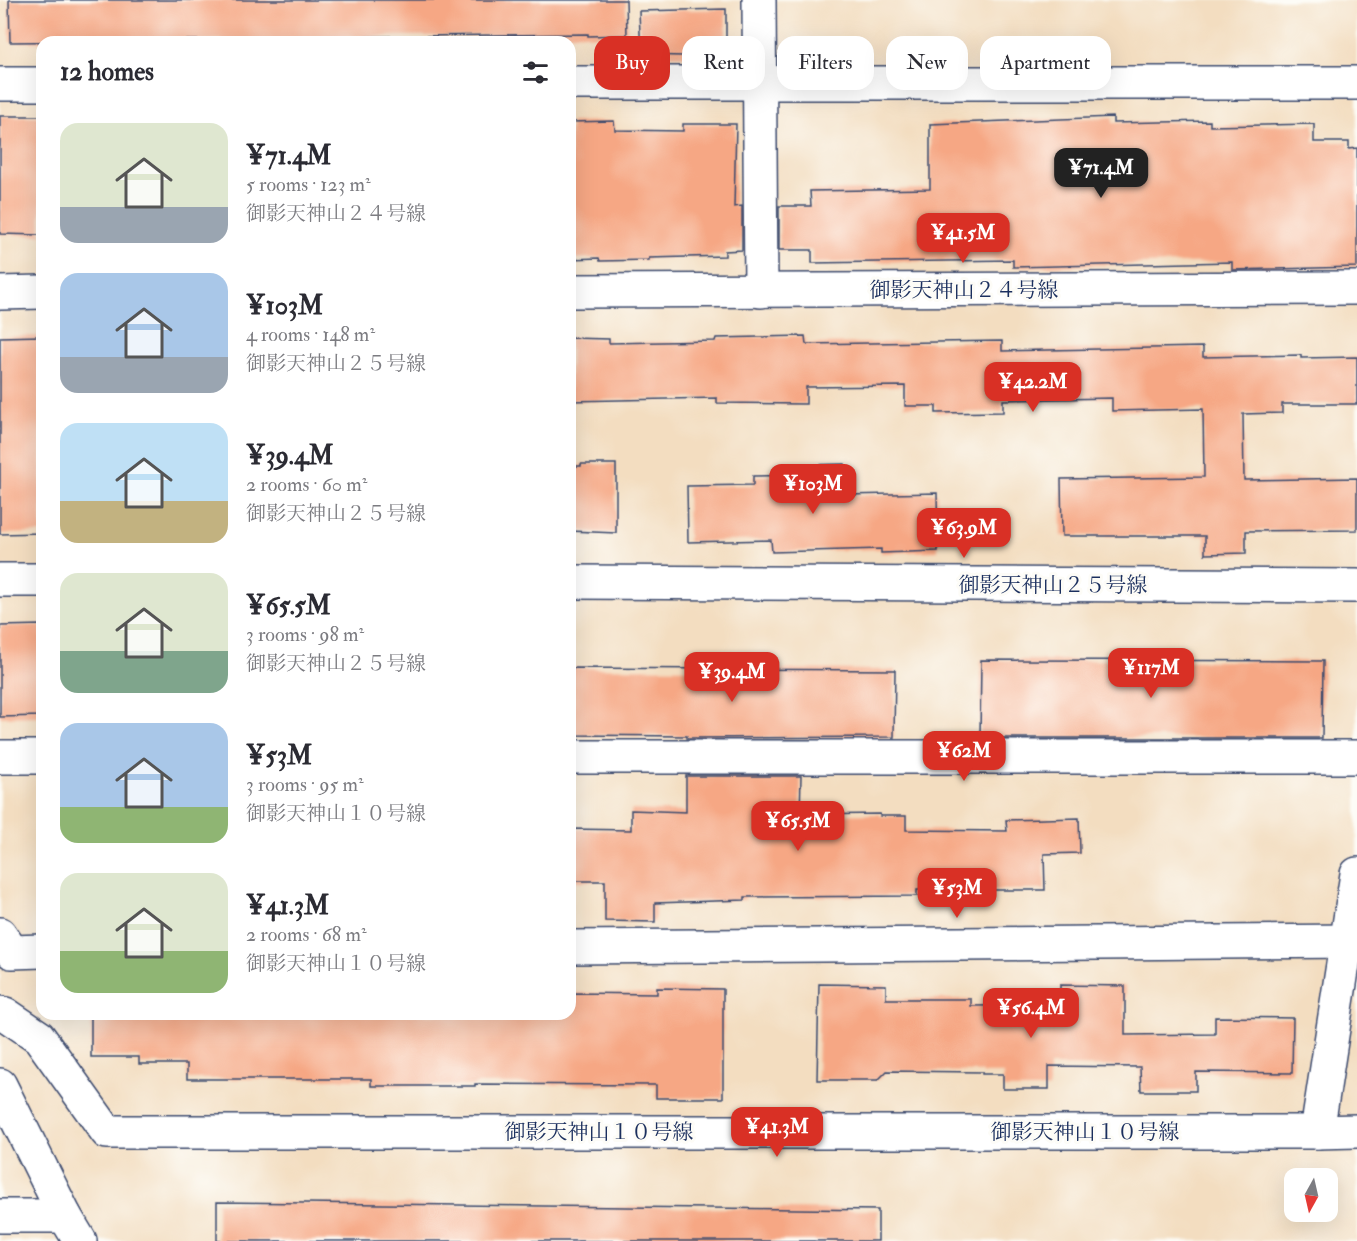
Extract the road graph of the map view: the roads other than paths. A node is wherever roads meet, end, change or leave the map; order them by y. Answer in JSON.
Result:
{"nodes":[{"id":1,"x":759,"y":0,"type":"edge"},
{"id":2,"x":760,"y":36,"type":"edge"},
{"id":3,"x":576,"y":83,"type":"edge"},
{"id":4,"x":682,"y":83,"type":"edge"},
{"id":5,"x":765,"y":83,"type":"edge"},
{"id":6,"x":1357,"y":83,"type":"edge"},
{"id":7,"x":0,"y":84,"type":"edge"},
{"id":8,"x":36,"y":84,"type":"edge"},
{"id":9,"x":761,"y":90,"type":"edge"},
{"id":10,"x":1357,"y":288,"type":"edge"},
{"id":11,"x":576,"y":291,"type":"edge"},
{"id":12,"x":761,"y":291,"type":"junction"},
{"id":13,"x":36,"y":292,"type":"edge"},
{"id":14,"x":0,"y":293,"type":"edge"},
{"id":15,"x":0,"y":580,"type":"edge"},
{"id":16,"x":36,"y":580,"type":"edge"},
{"id":17,"x":576,"y":582,"type":"edge"},
{"id":18,"x":1357,"y":586,"type":"edge"},
{"id":19,"x":0,"y":757,"type":"edge"},
{"id":20,"x":36,"y":757,"type":"edge"},
{"id":21,"x":576,"y":757,"type":"edge"},
{"id":22,"x":1357,"y":757,"type":"edge"},
{"id":23,"x":1357,"y":874,"type":"edge"},
{"id":24,"x":0,"y":934,"type":"edge"},
{"id":25,"x":1351,"y":941,"type":"edge"},
{"id":26,"x":576,"y":947,"type":"edge"},
{"id":27,"x":36,"y":951,"type":"edge"},
{"id":28,"x":0,"y":1013,"type":"edge"},
{"id":29,"x":0,"y":1084,"type":"edge"},
{"id":30,"x":1357,"y":1131,"type":"edge"},
{"id":31,"x":1317,"y":1132,"type":"junction"},
{"id":32,"x":0,"y":1215,"type":"edge"},
{"id":33,"x":73,"y":1229,"type":"edge"}],
"edges":[{"from":1,"to":2,"type":"street"},
{"from":3,"to":4,"type":"street"},
{"from":5,"to":6,"type":"street"},
{"from":7,"to":8,"type":"street"},
{"from":9,"to":12,"type":"street"},
{"from":10,"to":12,"type":"street","name":"御影天神山２４号線"},
{"from":11,"to":12,"type":"street","name":"御影天神山２４号線"},
{"from":13,"to":14,"type":"street"},
{"from":15,"to":16,"type":"street"},
{"from":17,"to":18,"type":"street","name":"御影天神山２５号線"},
{"from":19,"to":20,"type":"street"},
{"from":21,"to":22,"type":"street"},
{"from":23,"to":25,"type":"street"},
{"from":24,"to":27,"type":"street"},
{"from":25,"to":26,"type":"street"},
{"from":25,"to":31,"type":"street"},
{"from":28,"to":31,"type":"street","name":"御影天神山１０号線"},
{"from":29,"to":33,"type":"street"},
{"from":30,"to":31,"type":"street"},
{"from":32,"to":33,"type":"street"}]}
